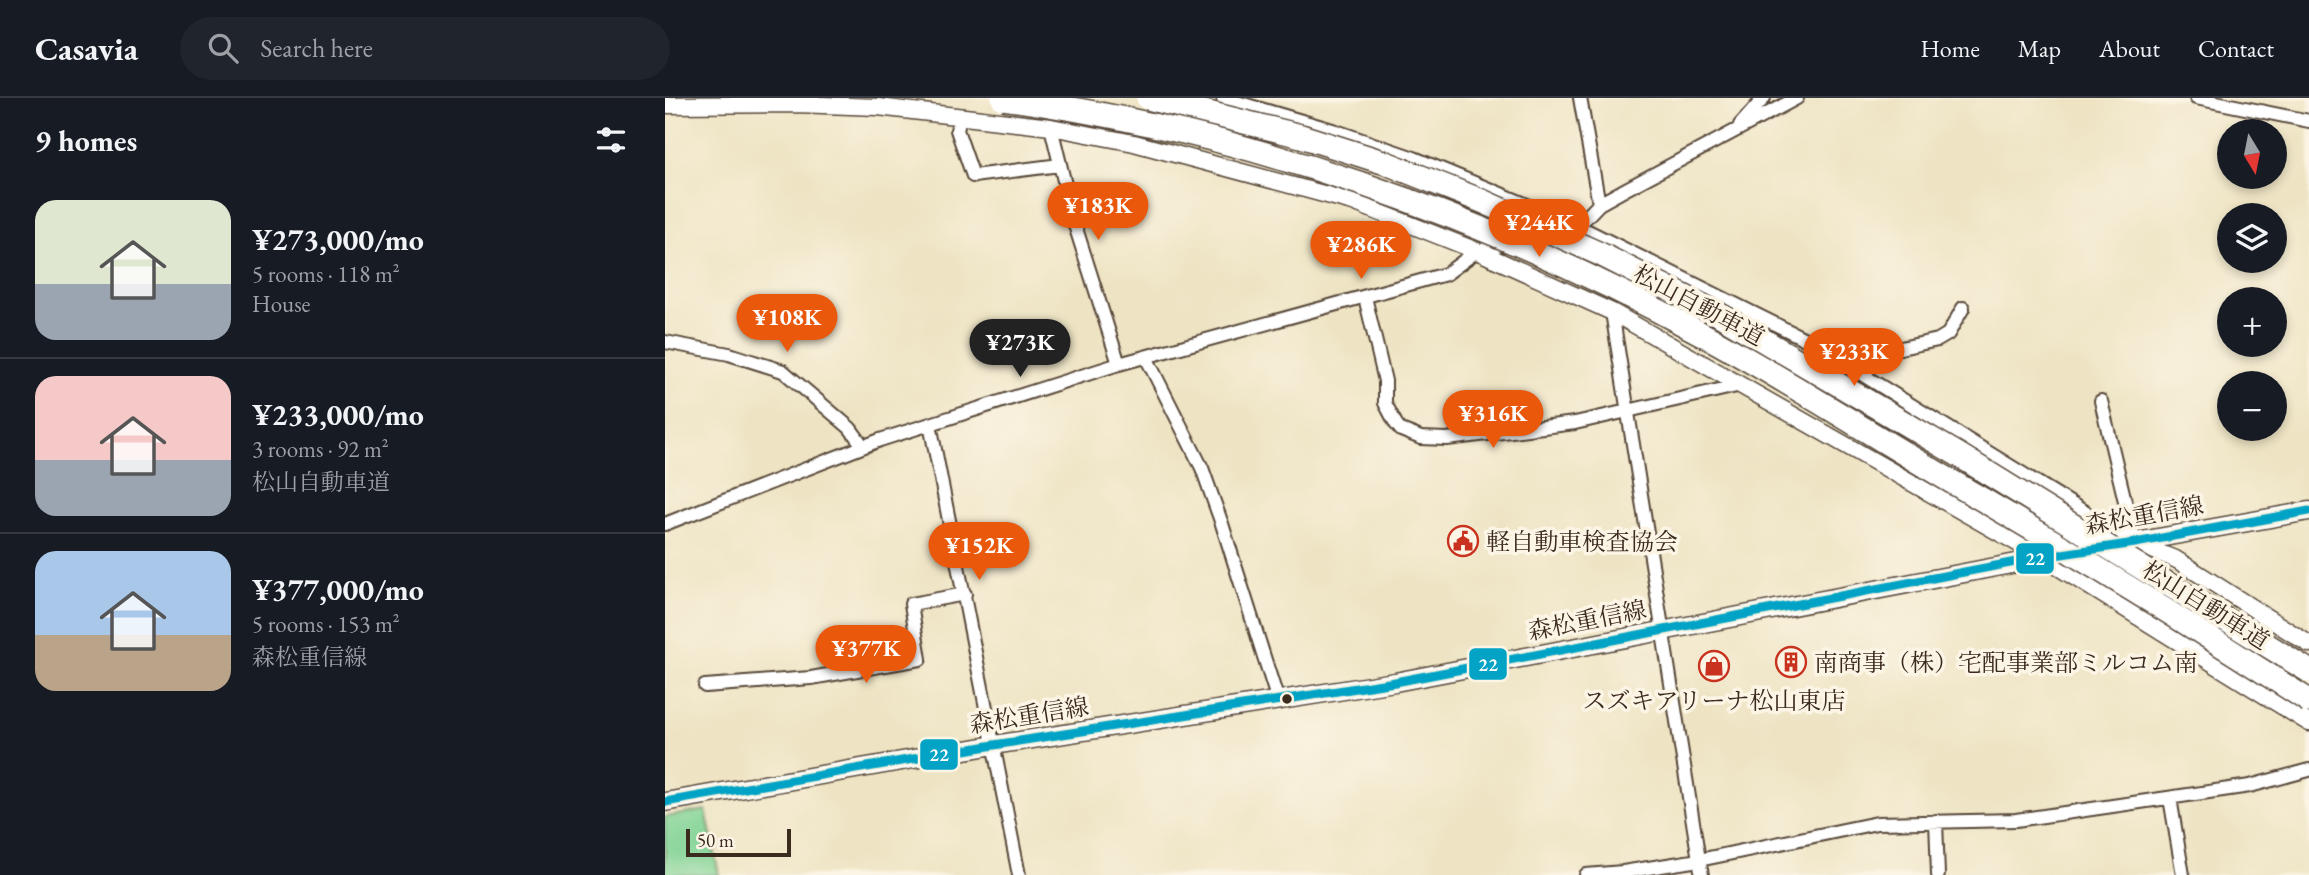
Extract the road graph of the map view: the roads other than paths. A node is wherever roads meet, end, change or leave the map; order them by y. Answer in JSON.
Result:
{"nodes":[{"id":1,"x":1003,"y":98,"type":"edge"},
{"id":2,"x":1148,"y":98,"type":"edge"},
{"id":3,"x":1223,"y":98,"type":"edge"},
{"id":4,"x":1580,"y":98,"type":"edge"},
{"id":5,"x":1765,"y":98,"type":"edge"},
{"id":6,"x":1797,"y":98,"type":"edge"},
{"id":7,"x":2196,"y":98,"type":"edge"},
{"id":8,"x":665,"y":104,"type":"edge"},
{"id":9,"x":961,"y":115,"type":"junction"},
{"id":10,"x":2309,"y":121,"type":"edge"},
{"id":11,"x":1051,"y":127,"type":"junction"},
{"id":12,"x":1738,"y":128,"type":"junction"},
{"id":13,"x":1060,"y":165,"type":"junction"},
{"id":14,"x":1599,"y":204,"type":"junction"},
{"id":15,"x":1578,"y":226,"type":"junction"},
{"id":16,"x":1477,"y":251,"type":"junction"},
{"id":17,"x":1365,"y":297,"type":"junction"},
{"id":18,"x":1963,"y":308,"type":"dead end"},
{"id":19,"x":1612,"y":312,"type":"junction"},
{"id":20,"x":665,"y":342,"type":"edge"},
{"id":21,"x":1146,"y":357,"type":"junction"},
{"id":22,"x":1119,"y":364,"type":"junction"},
{"id":23,"x":1865,"y":375,"type":"junction"},
{"id":24,"x":1741,"y":385,"type":"junction"},
{"id":25,"x":2101,"y":401,"type":"dead end"},
{"id":26,"x":1627,"y":410,"type":"junction"},
{"id":27,"x":930,"y":425,"type":"junction"},
{"id":28,"x":863,"y":446,"type":"junction"},
{"id":29,"x":2309,"y":511,"type":"edge"},
{"id":30,"x":665,"y":524,"type":"edge"},
{"id":31,"x":2135,"y":543,"type":"junction"},
{"id":32,"x":2042,"y":557,"type":"junction"},
{"id":33,"x":965,"y":594,"type":"junction"},
{"id":34,"x":1661,"y":631,"type":"junction"},
{"id":35,"x":2309,"y":644,"type":"edge"},
{"id":36,"x":2309,"y":671,"type":"edge"},
{"id":37,"x":705,"y":686,"type":"dead end"},
{"id":38,"x":1278,"y":701,"type":"junction"},
{"id":39,"x":2309,"y":701,"type":"edge"},
{"id":40,"x":2309,"y":723,"type":"edge"},
{"id":41,"x":994,"y":746,"type":"junction"},
{"id":42,"x":2309,"y":770,"type":"edge"},
{"id":43,"x":2170,"y":798,"type":"junction"},
{"id":44,"x":665,"y":802,"type":"edge"},
{"id":45,"x":1936,"y":821,"type":"junction"},
{"id":46,"x":1699,"y":860,"type":"junction"},
{"id":47,"x":1019,"y":875,"type":"edge"},
{"id":48,"x":1586,"y":875,"type":"edge"},
{"id":49,"x":1702,"y":875,"type":"edge"},
{"id":50,"x":1938,"y":875,"type":"edge"},
{"id":51,"x":2183,"y":875,"type":"edge"}],
"edges":[{"from":1,"to":39,"type":"highway","name":"松山自動車道","bridge":true},
{"from":2,"to":36,"type":"highway","name":"松山自動車道","bridge":true},
{"from":3,"to":15,"type":"street"},
{"from":4,"to":14,"type":"street"},
{"from":5,"to":12,"type":"street"},
{"from":6,"to":12,"type":"street"},
{"from":7,"to":10,"type":"street"},
{"from":8,"to":9,"type":"street"},
{"from":9,"to":11,"type":"street"},
{"from":9,"to":13,"type":"street"},
{"from":11,"to":13,"type":"street"},
{"from":11,"to":16,"type":"street"},
{"from":12,"to":14,"type":"street"},
{"from":13,"to":22,"type":"street"},
{"from":14,"to":15,"type":"street"},
{"from":15,"to":16,"type":"street"},
{"from":15,"to":23,"type":"street"},
{"from":16,"to":17,"type":"street"},
{"from":16,"to":19,"type":"street"},
{"from":17,"to":21,"type":"street"},
{"from":17,"to":26,"type":"street"},
{"from":18,"to":23,"type":"street"},
{"from":19,"to":24,"type":"street"},
{"from":19,"to":26,"type":"street"},
{"from":20,"to":28,"type":"street"},
{"from":21,"to":22,"type":"street"},
{"from":21,"to":38,"type":"street"},
{"from":22,"to":27,"type":"street"},
{"from":23,"to":31,"type":"street"},
{"from":24,"to":26,"type":"street"},
{"from":24,"to":32,"type":"street"},
{"from":25,"to":31,"type":"street"},
{"from":26,"to":34,"type":"street"},
{"from":27,"to":28,"type":"street"},
{"from":27,"to":33,"type":"street"},
{"from":28,"to":30,"type":"street"},
{"from":29,"to":31,"type":"main road","name":"森松重信線"},
{"from":31,"to":32,"type":"main road","name":"森松重信線"},
{"from":31,"to":35,"type":"street"},
{"from":32,"to":34,"type":"main road","name":"森松重信線"},
{"from":32,"to":40,"type":"street"},
{"from":33,"to":37,"type":"street"},
{"from":33,"to":41,"type":"street"},
{"from":34,"to":38,"type":"main road","name":"森松重信線"},
{"from":34,"to":46,"type":"street"},
{"from":38,"to":41,"type":"main road","name":"森松重信線"},
{"from":41,"to":44,"type":"main road","name":"森松重信線"},
{"from":41,"to":47,"type":"street"},
{"from":42,"to":43,"type":"street"},
{"from":43,"to":45,"type":"street"},
{"from":43,"to":51,"type":"street"},
{"from":45,"to":46,"type":"street"},
{"from":45,"to":50,"type":"street"},
{"from":46,"to":48,"type":"street"},
{"from":46,"to":49,"type":"street"}]}
